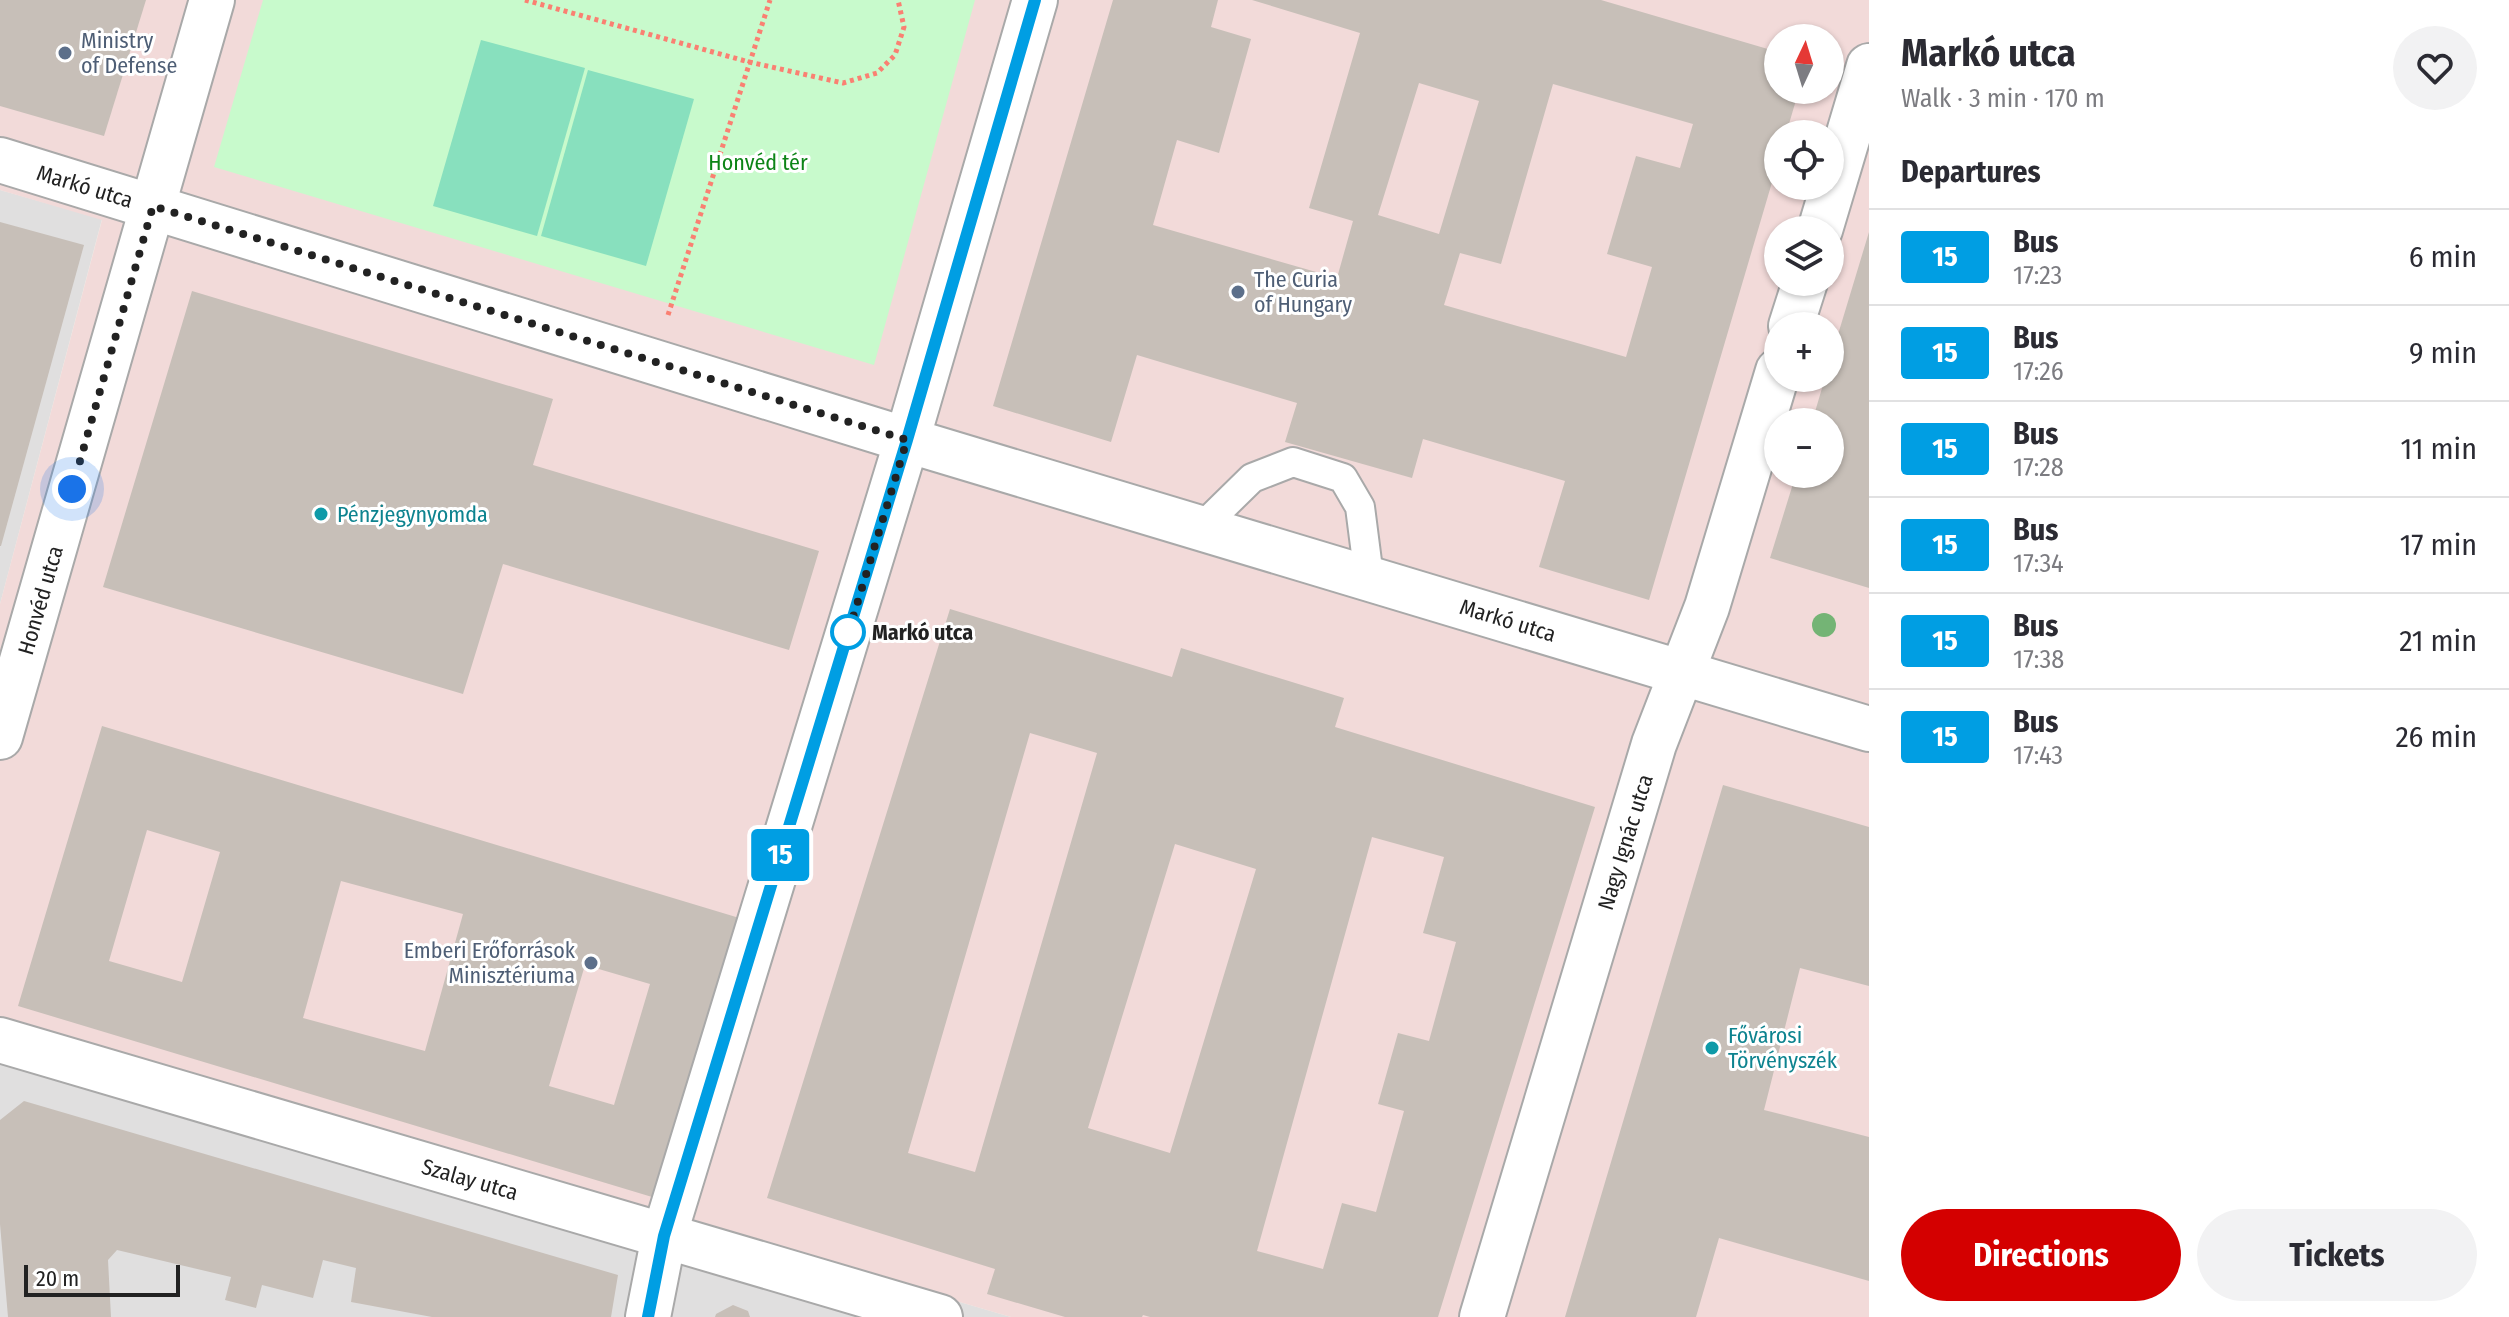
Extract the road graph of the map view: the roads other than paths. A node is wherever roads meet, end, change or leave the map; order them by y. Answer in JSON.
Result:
{"nodes":[{"id":1,"x":212,"y":0,"type":"edge"},
{"id":2,"x":1035,"y":0,"type":"edge"},
{"id":3,"x":1869,"y":66,"type":"edge"},
{"id":4,"x":0,"y":160,"type":"edge"},
{"id":5,"x":153,"y":206,"type":"junction"},
{"id":6,"x":1824,"y":216,"type":"edge"},
{"id":7,"x":1772,"y":392,"type":"edge"},
{"id":8,"x":907,"y":440,"type":"junction"},
{"id":9,"x":1202,"y":527,"type":"junction"},
{"id":10,"x":1369,"y":577,"type":"junction"},
{"id":11,"x":1682,"y":672,"type":"junction"},
{"id":12,"x":1869,"y":729,"type":"edge"},
{"id":13,"x":0,"y":737,"type":"edge"},
{"id":14,"x":0,"y":1040,"type":"edge"},
{"id":15,"x":664,"y":1236,"type":"junction"},
{"id":16,"x":648,"y":1317,"type":"edge"},
{"id":17,"x":940,"y":1317,"type":"edge"},
{"id":18,"x":1482,"y":1317,"type":"edge"}],
"edges":[{"from":1,"to":5,"type":"street","name":"Honvéd utca"},
{"from":2,"to":8,"type":"street"},
{"from":3,"to":6,"type":"street"},
{"from":4,"to":5,"type":"street","name":"Markó utca"},
{"from":5,"to":8,"type":"street","name":"Markó utca"},
{"from":5,"to":13,"type":"street","name":"Honvéd utca"},
{"from":7,"to":11,"type":"street","name":"Nagy Ignác utca"},
{"from":8,"to":9,"type":"street","name":"Markó utca"},
{"from":8,"to":15,"type":"street"},
{"from":9,"to":10,"type":"street","name":"Markó utca"},
{"from":9,"to":10,"type":"lane"},
{"from":10,"to":11,"type":"street","name":"Markó utca"},
{"from":11,"to":12,"type":"street","name":"Markó utca"},
{"from":11,"to":18,"type":"street","name":"Nagy Ignác utca"},
{"from":14,"to":15,"type":"street","name":"Szalay utca"},
{"from":15,"to":16,"type":"street"},
{"from":15,"to":17,"type":"street","name":"Szalay utca"}]}
